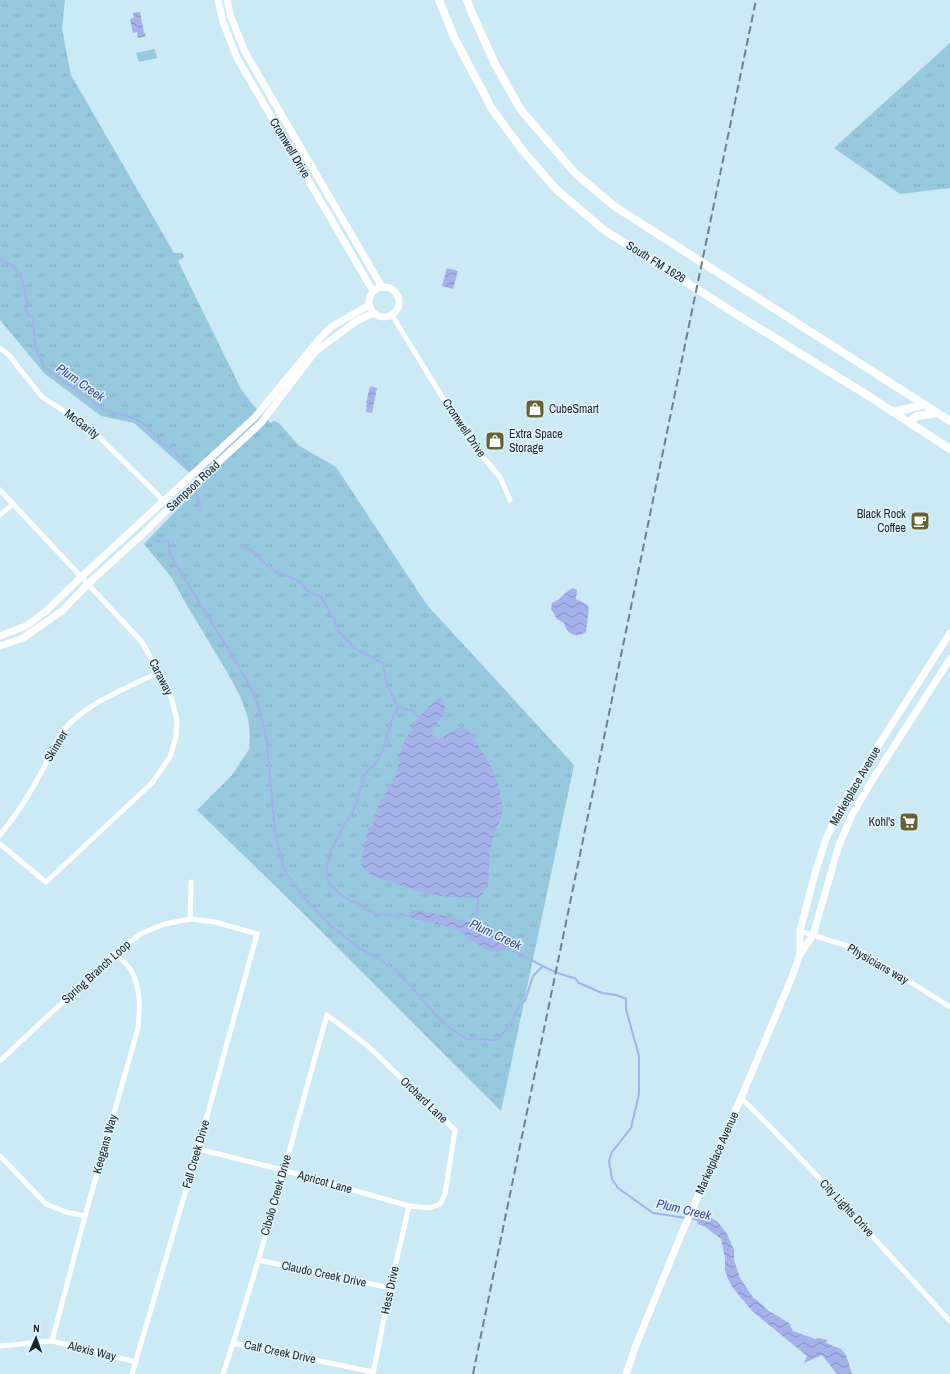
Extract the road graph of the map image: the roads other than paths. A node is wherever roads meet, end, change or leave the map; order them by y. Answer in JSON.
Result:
{"nodes":[{"id":1,"x":218,"y":0,"type":"edge"},
{"id":2,"x":227,"y":0,"type":"edge"},
{"id":3,"x":439,"y":0,"type":"edge"},
{"id":4,"x":467,"y":0,"type":"edge"},
{"id":5,"x":382,"y":287,"type":"junction"},
{"id":6,"x":373,"y":291,"type":"junction"},
{"id":7,"x":369,"y":306,"type":"junction"},
{"id":8,"x":373,"y":313,"type":"junction"},
{"id":9,"x":392,"y":315,"type":"junction"},
{"id":10,"x":0,"y":348,"type":"edge"},
{"id":11,"x":923,"y":404,"type":"junction"},
{"id":12,"x":893,"y":412,"type":"junction"},
{"id":13,"x":937,"y":413,"type":"junction"},
{"id":14,"x":950,"y":421,"type":"edge"},
{"id":15,"x":909,"y":422,"type":"junction"},
{"id":16,"x":950,"y":449,"type":"edge"},
{"id":17,"x":0,"y":490,"type":"edge"},
{"id":18,"x":510,"y":500,"type":"dead end"},
{"id":19,"x":163,"y":501,"type":"junction"},
{"id":20,"x":13,"y":504,"type":"junction"},
{"id":21,"x":170,"y":507,"type":"junction"},
{"id":22,"x":0,"y":515,"type":"edge"},
{"id":23,"x":81,"y":577,"type":"junction"},
{"id":24,"x":88,"y":584,"type":"junction"},
{"id":25,"x":950,"y":633,"type":"edge"},
{"id":26,"x":0,"y":636,"type":"edge"},
{"id":27,"x":0,"y":646,"type":"edge"},
{"id":28,"x":950,"y":659,"type":"edge"},
{"id":29,"x":159,"y":672,"type":"junction"},
{"id":30,"x":0,"y":835,"type":"edge"},
{"id":31,"x":0,"y":844,"type":"edge"},
{"id":32,"x":191,"y":882,"type":"dead end"},
{"id":33,"x":190,"y":919,"type":"junction"},
{"id":34,"x":800,"y":931,"type":"junction"},
{"id":35,"x":257,"y":934,"type":"joint"},
{"id":36,"x":813,"y":935,"type":"junction"},
{"id":37,"x":115,"y":953,"type":"junction"},
{"id":38,"x":800,"y":954,"type":"junction"},
{"id":39,"x":950,"y":1007,"type":"edge"},
{"id":40,"x":327,"y":1015,"type":"joint"},
{"id":41,"x":0,"y":1061,"type":"edge"},
{"id":42,"x":741,"y":1098,"type":"junction"},
{"id":43,"x":198,"y":1149,"type":"junction"},
{"id":44,"x":0,"y":1156,"type":"edge"},
{"id":45,"x":283,"y":1170,"type":"junction"},
{"id":46,"x":409,"y":1206,"type":"junction"},
{"id":47,"x":430,"y":1208,"type":"joint"},
{"id":48,"x":85,"y":1216,"type":"junction"},
{"id":49,"x":258,"y":1260,"type":"junction"},
{"id":50,"x":390,"y":1288,"type":"junction"},
{"id":51,"x":950,"y":1321,"type":"edge"},
{"id":52,"x":52,"y":1341,"type":"junction"},
{"id":53,"x":233,"y":1343,"type":"junction"},
{"id":54,"x":0,"y":1346,"type":"edge"},
{"id":55,"x":136,"y":1362,"type":"junction"},
{"id":56,"x":373,"y":1373,"type":"edge"},
{"id":57,"x":132,"y":1374,"type":"edge"},
{"id":58,"x":223,"y":1374,"type":"edge"},
{"id":59,"x":626,"y":1374,"type":"edge"}],
"edges":[{"from":1,"to":6,"type":"street","name":"Cromwell Drive"},
{"from":2,"to":5,"type":"street","name":"Cromwell Drive"},
{"from":3,"to":12,"type":"main road","name":"South FM 1626"},
{"from":4,"to":11,"type":"main road","name":"South FM 1626"},
{"from":5,"to":6,"type":"street"},
{"from":5,"to":9,"type":"street"},
{"from":6,"to":7,"type":"street"},
{"from":7,"to":8,"type":"street"},
{"from":7,"to":19,"type":"street","name":"Sampson Road"},
{"from":8,"to":9,"type":"street"},
{"from":8,"to":21,"type":"street","name":"Sampson Road"},
{"from":9,"to":18,"type":"street","name":"Cromwell Drive"},
{"from":10,"to":19,"type":"street","name":"McGarity"},
{"from":11,"to":12,"type":"main road"},
{"from":11,"to":13,"type":"main road","name":"South FM 1626"},
{"from":12,"to":15,"type":"main road","name":"South FM 1626"},
{"from":13,"to":14,"type":"main road","name":"South FM 1626"},
{"from":13,"to":15,"type":"main road"},
{"from":15,"to":16,"type":"main road","name":"South FM 1626"},
{"from":17,"to":20,"type":"street","name":"Caraway"},
{"from":19,"to":21,"type":"street","name":"McGarity"},
{"from":19,"to":23,"type":"street","name":"Sampson Road"},
{"from":20,"to":22,"type":"street"},
{"from":20,"to":23,"type":"street","name":"Caraway"},
{"from":21,"to":24,"type":"street","name":"Sampson Road"},
{"from":23,"to":24,"type":"street","name":"Caraway"},
{"from":23,"to":26,"type":"street","name":"Sampson Road"},
{"from":24,"to":27,"type":"street","name":"Sampson Road"},
{"from":24,"to":29,"type":"street","name":"Caraway"},
{"from":25,"to":34,"type":"street","name":"Marketplace Avenue"},
{"from":28,"to":36,"type":"street","name":"Marketplace Avenue"},
{"from":29,"to":30,"type":"street","name":"Skinner"},
{"from":29,"to":31,"type":"street","name":"Caraway"},
{"from":32,"to":33,"type":"street"},
{"from":33,"to":35,"type":"street","name":"Spring Branch Loop"},
{"from":33,"to":37,"type":"street","name":"Spring Branch Loop"},
{"from":34,"to":36,"type":"street","name":"Physicians way"},
{"from":34,"to":38,"type":"street","name":"Marketplace Avenue"},
{"from":35,"to":43,"type":"street","name":"Fall Creek Drive"},
{"from":36,"to":38,"type":"street","name":"Marketplace Avenue"},
{"from":36,"to":39,"type":"street","name":"Physicians way"},
{"from":37,"to":41,"type":"street","name":"Spring Branch Loop"},
{"from":37,"to":48,"type":"street","name":"Keegans Way"},
{"from":38,"to":42,"type":"street","name":"Marketplace Avenue"},
{"from":40,"to":45,"type":"street","name":"Cibolo Creek Drive"},
{"from":40,"to":47,"type":"street","name":"Orchard Lane"},
{"from":42,"to":51,"type":"street","name":"City Lights Drive"},
{"from":42,"to":59,"type":"street","name":"Marketplace Avenue"},
{"from":43,"to":45,"type":"street","name":"Apricot Lane"},
{"from":43,"to":55,"type":"street","name":"Fall Creek Drive"},
{"from":44,"to":48,"type":"street"},
{"from":45,"to":46,"type":"street","name":"Apricot Lane"},
{"from":45,"to":49,"type":"street","name":"Cibolo Creek Drive"},
{"from":46,"to":47,"type":"street","name":"Apricot Lane"},
{"from":46,"to":50,"type":"street","name":"Hess Drive"},
{"from":48,"to":52,"type":"street","name":"Keegans Way"},
{"from":49,"to":50,"type":"street","name":"Claudo Creek Drive"},
{"from":49,"to":53,"type":"street","name":"Cibolo Creek Drive"},
{"from":50,"to":56,"type":"street","name":"Hess Drive"},
{"from":52,"to":54,"type":"street","name":"Alexis Way"},
{"from":52,"to":55,"type":"street","name":"Alexis Way"},
{"from":53,"to":56,"type":"street","name":"Calf Creek Drive"},
{"from":53,"to":58,"type":"street","name":"Cibolo Creek Drive"},
{"from":55,"to":57,"type":"street","name":"Fall Creek Drive"}]}
